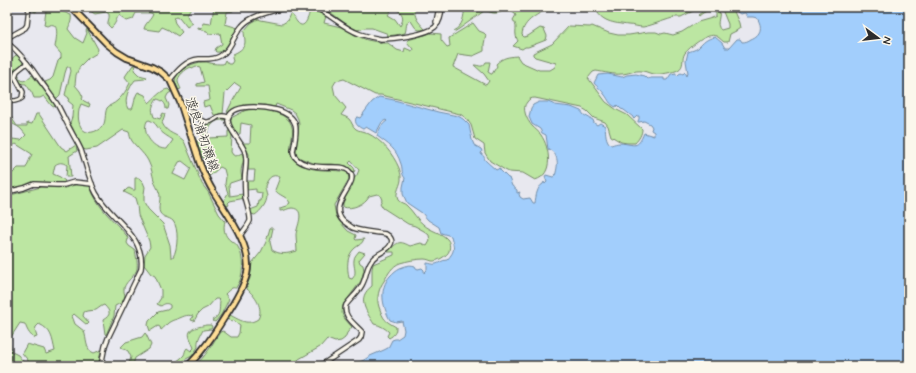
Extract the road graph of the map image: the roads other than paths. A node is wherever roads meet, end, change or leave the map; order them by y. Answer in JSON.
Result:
{"nodes":[{"id":1,"x":29,"y":7,"type":"edge"},
{"id":2,"x":60,"y":7,"type":"edge"},
{"id":3,"x":64,"y":7,"type":"edge"},
{"id":4,"x":71,"y":7,"type":"edge"},
{"id":5,"x":287,"y":7,"type":"edge"},
{"id":6,"x":314,"y":7,"type":"edge"},
{"id":7,"x":439,"y":7,"type":"edge"},
{"id":8,"x":442,"y":7,"type":"edge"},
{"id":9,"x":438,"y":23,"type":"junction"},
{"id":10,"x":7,"y":38,"type":"edge"},
{"id":11,"x":7,"y":43,"type":"edge"},
{"id":12,"x":27,"y":63,"type":"junction"},
{"id":13,"x":170,"y":80,"type":"junction"},
{"id":14,"x":7,"y":94,"type":"edge"},
{"id":15,"x":183,"y":111,"type":"junction"},
{"id":16,"x":228,"y":117,"type":"junction"},
{"id":17,"x":92,"y":184,"type":"junction"},
{"id":18,"x":7,"y":192,"type":"edge"},
{"id":19,"x":240,"y":236,"type":"junction"},
{"id":20,"x":101,"y":366,"type":"edge"},
{"id":21,"x":188,"y":366,"type":"edge"},
{"id":22,"x":320,"y":366,"type":"edge"}],
"edges":[{"from":1,"to":10,"type":"street"},
{"from":2,"to":3,"type":"street"},
{"from":4,"to":13,"type":"main road","name":"渡良浦初瀬線"},
{"from":5,"to":13,"type":"street"},
{"from":6,"to":9,"type":"street"},
{"from":7,"to":9,"type":"street"},
{"from":8,"to":9,"type":"street"},
{"from":11,"to":12,"type":"street"},
{"from":12,"to":14,"type":"street"},
{"from":12,"to":17,"type":"street"},
{"from":13,"to":15,"type":"main road","name":"渡良浦初瀬線"},
{"from":15,"to":16,"type":"street"},
{"from":15,"to":19,"type":"main road","name":"渡良浦初瀬線"},
{"from":16,"to":19,"type":"street"},
{"from":16,"to":22,"type":"street"},
{"from":17,"to":18,"type":"street"},
{"from":17,"to":20,"type":"street"},
{"from":19,"to":21,"type":"main road","name":"渡良浦初瀬線"}]}
